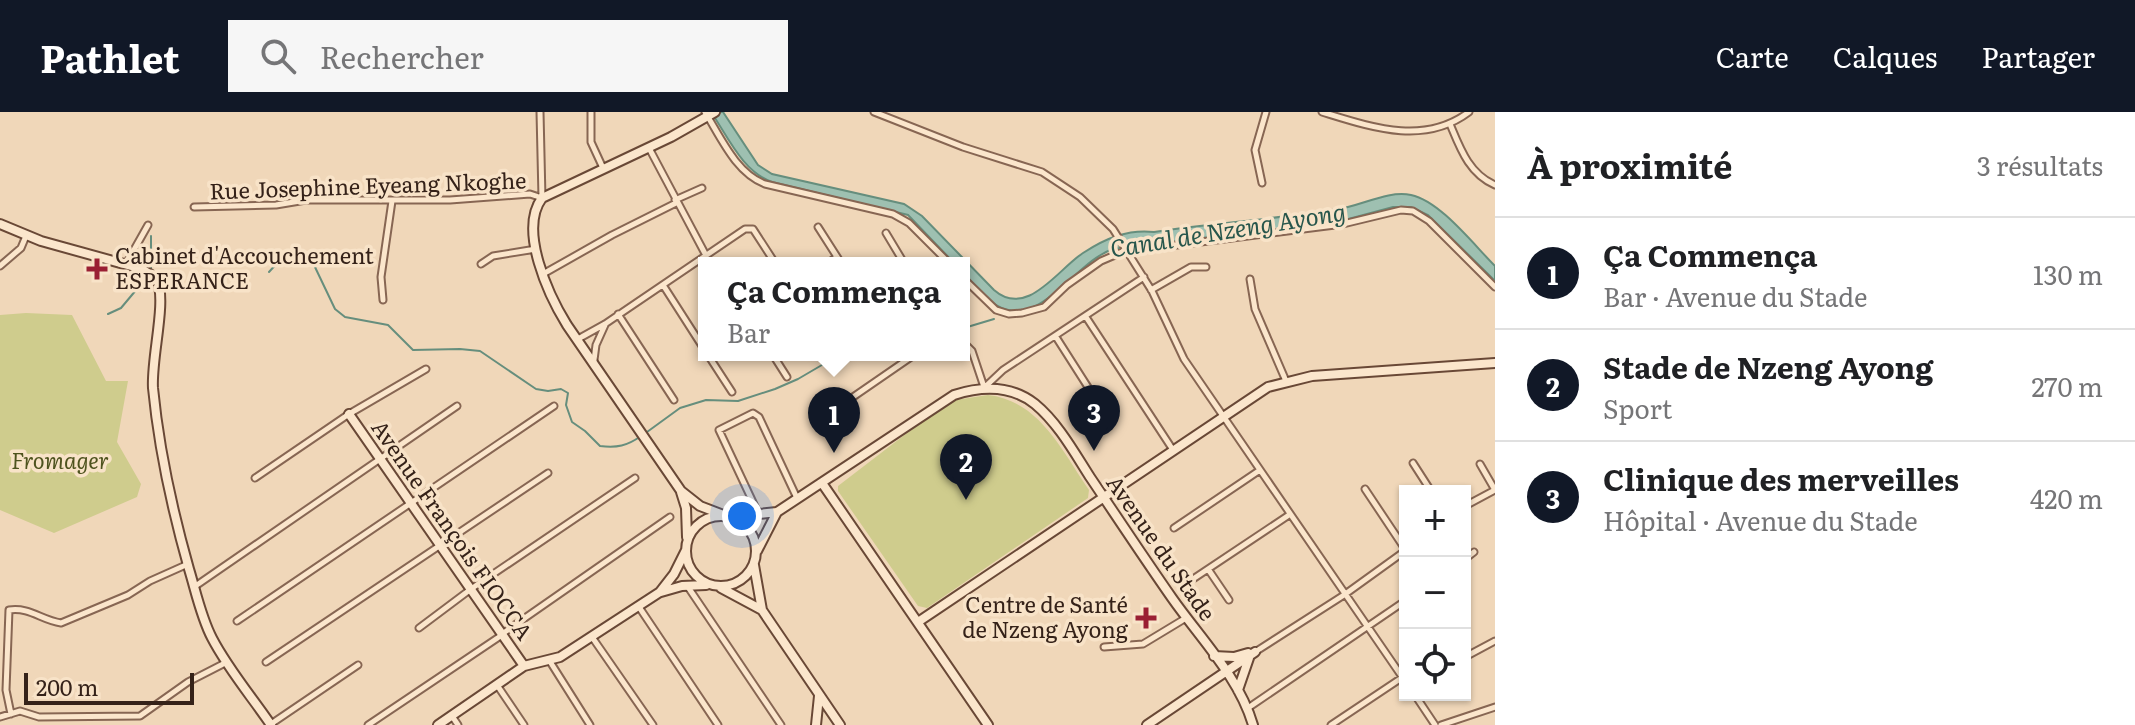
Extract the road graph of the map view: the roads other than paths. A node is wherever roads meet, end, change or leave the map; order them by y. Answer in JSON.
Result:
{"nodes":[{"id":1,"x":540,"y":112,"type":"edge"},
{"id":2,"x":591,"y":112,"type":"edge"},
{"id":3,"x":874,"y":112,"type":"edge"},
{"id":4,"x":897,"y":112,"type":"edge"},
{"id":5,"x":1266,"y":112,"type":"edge"},
{"id":6,"x":1322,"y":112,"type":"edge"},
{"id":7,"x":1469,"y":112,"type":"edge"},
{"id":8,"x":710,"y":114,"type":"edge"},
{"id":9,"x":1342,"y":115,"type":"edge"},
{"id":10,"x":894,"y":120,"type":"junction"},
{"id":11,"x":1450,"y":124,"type":"junction"},
{"id":12,"x":649,"y":148,"type":"junction"},
{"id":13,"x":604,"y":170,"type":"junction"},
{"id":14,"x":1262,"y":183,"type":"dead end"},
{"id":15,"x":1495,"y":185,"type":"edge"},
{"id":16,"x":702,"y":188,"type":"dead end"},
{"id":17,"x":542,"y":198,"type":"junction"},
{"id":18,"x":392,"y":201,"type":"junction"},
{"id":19,"x":676,"y":202,"type":"junction"},
{"id":20,"x":194,"y":207,"type":"dead end"},
{"id":21,"x":0,"y":224,"type":"edge"},
{"id":22,"x":148,"y":225,"type":"dead end"},
{"id":23,"x":818,"y":227,"type":"dead end"},
{"id":24,"x":886,"y":233,"type":"dead end"},
{"id":25,"x":26,"y":235,"type":"junction"},
{"id":26,"x":536,"y":249,"type":"junction"},
{"id":27,"x":1126,"y":250,"type":"junction"},
{"id":28,"x":706,"y":256,"type":"joint"},
{"id":29,"x":771,"y":257,"type":"edge"},
{"id":30,"x":837,"y":257,"type":"edge"},
{"id":31,"x":900,"y":257,"type":"edge"},
{"id":32,"x":943,"y":257,"type":"edge"},
{"id":33,"x":698,"y":261,"type":"edge"},
{"id":34,"x":126,"y":264,"type":"junction"},
{"id":35,"x":481,"y":264,"type":"dead end"},
{"id":36,"x":0,"y":266,"type":"edge"},
{"id":37,"x":1206,"y":267,"type":"dead end"},
{"id":38,"x":542,"y":274,"type":"junction"},
{"id":39,"x":1144,"y":277,"type":"junction"},
{"id":40,"x":1250,"y":279,"type":"dead end"},
{"id":41,"x":663,"y":285,"type":"junction"},
{"id":42,"x":970,"y":285,"type":"edge"},
{"id":43,"x":1495,"y":287,"type":"edge"},
{"id":44,"x":1151,"y":290,"type":"junction"},
{"id":45,"x":383,"y":300,"type":"dead end"},
{"id":46,"x":618,"y":314,"type":"junction"},
{"id":47,"x":1086,"y":317,"type":"junction"},
{"id":48,"x":605,"y":324,"type":"junction"},
{"id":49,"x":1056,"y":337,"type":"junction"},
{"id":50,"x":578,"y":339,"type":"junction"},
{"id":51,"x":698,"y":340,"type":"edge"},
{"id":52,"x":970,"y":349,"type":"edge"},
{"id":53,"x":712,"y":361,"type":"edge"},
{"id":54,"x":777,"y":361,"type":"edge"},
{"id":55,"x":905,"y":361,"type":"edge"},
{"id":56,"x":1495,"y":363,"type":"edge"},
{"id":57,"x":594,"y":364,"type":"junction"},
{"id":58,"x":426,"y":369,"type":"dead end"},
{"id":59,"x":787,"y":377,"type":"dead end"},
{"id":60,"x":1286,"y":381,"type":"junction"},
{"id":61,"x":984,"y":388,"type":"junction"},
{"id":62,"x":732,"y":392,"type":"dead end"},
{"id":63,"x":674,"y":400,"type":"dead end"},
{"id":64,"x":457,"y":406,"type":"dead end"},
{"id":65,"x":554,"y":406,"type":"dead end"},
{"id":66,"x":349,"y":414,"type":"junction"},
{"id":67,"x":824,"y":417,"type":"dead end"},
{"id":68,"x":1107,"y":417,"type":"dead end"},
{"id":69,"x":1224,"y":417,"type":"junction"},
{"id":70,"x":1174,"y":451,"type":"junction"},
{"id":71,"x":380,"y":458,"type":"junction"},
{"id":72,"x":1413,"y":463,"type":"dead end"},
{"id":73,"x":1480,"y":464,"type":"dead end"},
{"id":74,"x":1260,"y":470,"type":"junction"},
{"id":75,"x":548,"y":473,"type":"dead end"},
{"id":76,"x":255,"y":478,"type":"dead end"},
{"id":77,"x":635,"y":478,"type":"dead end"},
{"id":78,"x":822,"y":483,"type":"junction"},
{"id":79,"x":1427,"y":485,"type":"edge"},
{"id":80,"x":1365,"y":489,"type":"dead end"},
{"id":81,"x":1495,"y":490,"type":"edge"},
{"id":82,"x":681,"y":491,"type":"junction"},
{"id":83,"x":1104,"y":498,"type":"junction"},
{"id":84,"x":798,"y":499,"type":"junction"},
{"id":85,"x":410,"y":502,"type":"junction"},
{"id":86,"x":1471,"y":503,"type":"edge"},
{"id":87,"x":777,"y":512,"type":"junction"},
{"id":88,"x":759,"y":515,"type":"junction"},
{"id":89,"x":1289,"y":515,"type":"junction"},
{"id":90,"x":728,"y":516,"type":"junction"},
{"id":91,"x":670,"y":517,"type":"dead end"},
{"id":92,"x":1174,"y":528,"type":"dead end"},
{"id":93,"x":1399,"y":541,"type":"edge"},
{"id":94,"x":441,"y":545,"type":"junction"},
{"id":95,"x":686,"y":546,"type":"junction"},
{"id":96,"x":756,"y":551,"type":"junction"},
{"id":97,"x":1474,"y":552,"type":"dead end"},
{"id":98,"x":1399,"y":554,"type":"edge"},
{"id":99,"x":1468,"y":557,"type":"edge"},
{"id":100,"x":188,"y":564,"type":"junction"},
{"id":101,"x":754,"y":564,"type":"junction"},
{"id":102,"x":1208,"y":569,"type":"junction"},
{"id":103,"x":1187,"y":583,"type":"dead end"},
{"id":104,"x":714,"y":585,"type":"junction"},
{"id":105,"x":687,"y":586,"type":"junction"},
{"id":106,"x":194,"y":587,"type":"junction"},
{"id":107,"x":471,"y":589,"type":"junction"},
{"id":108,"x":660,"y":592,"type":"junction"},
{"id":109,"x":1344,"y":595,"type":"junction"},
{"id":110,"x":1229,"y":600,"type":"dead end"},
{"id":111,"x":1399,"y":605,"type":"edge"},
{"id":112,"x":639,"y":607,"type":"junction"},
{"id":113,"x":762,"y":610,"type":"junction"},
{"id":114,"x":1186,"y":618,"type":"junction"},
{"id":115,"x":237,"y":621,"type":"dead end"},
{"id":116,"x":918,"y":622,"type":"junction"},
{"id":117,"x":1367,"y":626,"type":"junction"},
{"id":118,"x":419,"y":628,"type":"dead end"},
{"id":119,"x":502,"y":634,"type":"junction"},
{"id":120,"x":592,"y":637,"type":"junction"},
{"id":121,"x":1495,"y":641,"type":"edge"},
{"id":122,"x":1104,"y":647,"type":"dead end"},
{"id":123,"x":1255,"y":652,"type":"junction"},
{"id":124,"x":1471,"y":654,"type":"edge"},
{"id":125,"x":1214,"y":656,"type":"junction"},
{"id":126,"x":549,"y":659,"type":"junction"},
{"id":127,"x":228,"y":662,"type":"junction"},
{"id":128,"x":266,"y":662,"type":"dead end"},
{"id":129,"x":358,"y":665,"type":"dead end"},
{"id":130,"x":524,"y":666,"type":"junction"},
{"id":131,"x":1399,"y":672,"type":"edge"},
{"id":132,"x":1227,"y":673,"type":"junction"},
{"id":133,"x":1213,"y":681,"type":"junction"},
{"id":134,"x":1399,"y":682,"type":"edge"},
{"id":135,"x":497,"y":685,"type":"junction"},
{"id":136,"x":1236,"y":687,"type":"junction"},
{"id":137,"x":819,"y":695,"type":"junction"},
{"id":138,"x":1420,"y":701,"type":"edge"},
{"id":139,"x":1495,"y":707,"type":"edge"},
{"id":140,"x":1248,"y":708,"type":"junction"},
{"id":141,"x":11,"y":714,"type":"junction"},
{"id":142,"x":452,"y":716,"type":"junction"},
{"id":143,"x":0,"y":717,"type":"edge"},
{"id":144,"x":837,"y":722,"type":"edge"},
{"id":145,"x":270,"y":725,"type":"edge"},
{"id":146,"x":368,"y":725,"type":"edge"},
{"id":147,"x":438,"y":725,"type":"edge"},
{"id":148,"x":458,"y":725,"type":"edge"},
{"id":149,"x":524,"y":725,"type":"edge"},
{"id":150,"x":590,"y":725,"type":"edge"},
{"id":151,"x":653,"y":725,"type":"edge"},
{"id":152,"x":718,"y":725,"type":"edge"},
{"id":153,"x":781,"y":725,"type":"edge"},
{"id":154,"x":816,"y":725,"type":"edge"},
{"id":155,"x":988,"y":725,"type":"edge"},
{"id":156,"x":1147,"y":725,"type":"edge"},
{"id":157,"x":1253,"y":725,"type":"edge"},
{"id":158,"x":1331,"y":725,"type":"edge"},
{"id":159,"x":1438,"y":725,"type":"edge"}],
"edges":[{"from":1,"to":17,"type":"street"},
{"from":2,"to":13,"type":"street"},
{"from":3,"to":10,"type":"street"},
{"from":4,"to":10,"type":"street"},
{"from":5,"to":14,"type":"street"},
{"from":6,"to":9,"type":"street"},
{"from":7,"to":11,"type":"street"},
{"from":8,"to":12,"type":"main road"},
{"from":8,"to":32,"type":"street"},
{"from":9,"to":11,"type":"street"},
{"from":10,"to":27,"type":"street"},
{"from":11,"to":15,"type":"street"},
{"from":12,"to":13,"type":"main road"},
{"from":12,"to":19,"type":"street"},
{"from":13,"to":17,"type":"main road"},
{"from":16,"to":19,"type":"street"},
{"from":17,"to":18,"type":"street","name":"Rue Josephine Eyeang Nkoghe"},
{"from":17,"to":26,"type":"main road"},
{"from":18,"to":20,"type":"street","name":"Rue Josephine Eyeang Nkoghe"},
{"from":18,"to":45,"type":"street"},
{"from":19,"to":28,"type":"street"},
{"from":19,"to":38,"type":"street"},
{"from":21,"to":25,"type":"main road"},
{"from":22,"to":34,"type":"street"},
{"from":23,"to":30,"type":"street"},
{"from":24,"to":31,"type":"street"},
{"from":25,"to":34,"type":"main road"},
{"from":25,"to":36,"type":"street"},
{"from":26,"to":35,"type":"street"},
{"from":26,"to":38,"type":"main road"},
{"from":27,"to":39,"type":"street"},
{"from":27,"to":42,"type":"street"},
{"from":27,"to":43,"type":"street"},
{"from":28,"to":29,"type":"street"},
{"from":33,"to":41,"type":"street"},
{"from":34,"to":100,"type":"main road"},
{"from":37,"to":44,"type":"street"},
{"from":38,"to":50,"type":"main road"},
{"from":39,"to":44,"type":"street"},
{"from":39,"to":47,"type":"street"},
{"from":40,"to":60,"type":"street"},
{"from":41,"to":46,"type":"street"},
{"from":41,"to":51,"type":"street"},
{"from":44,"to":69,"type":"street"},
{"from":46,"to":48,"type":"street"},
{"from":46,"to":63,"type":"street"},
{"from":47,"to":49,"type":"street"},
{"from":47,"to":70,"type":"street"},
{"from":48,"to":50,"type":"street"},
{"from":48,"to":57,"type":"street"},
{"from":49,"to":61,"type":"street"},
{"from":49,"to":68,"type":"street"},
{"from":50,"to":57,"type":"main road"},
{"from":52,"to":61,"type":"street"},
{"from":53,"to":62,"type":"street"},
{"from":54,"to":59,"type":"street"},
{"from":55,"to":67,"type":"street"},
{"from":56,"to":60,"type":"main road"},
{"from":57,"to":82,"type":"main road"},
{"from":58,"to":66,"type":"street"},
{"from":60,"to":69,"type":"main road"},
{"from":61,"to":78,"type":"main road"},
{"from":61,"to":83,"type":"main road","name":"Avenue du Stade"},
{"from":64,"to":71,"type":"street"},
{"from":65,"to":85,"type":"street"},
{"from":66,"to":71,"type":"main road","name":"Avenue François FIOCCA"},
{"from":66,"to":76,"type":"street"},
{"from":69,"to":70,"type":"main road"},
{"from":69,"to":74,"type":"street"},
{"from":70,"to":83,"type":"main road"},
{"from":71,"to":85,"type":"main road","name":"Avenue François FIOCCA"},
{"from":71,"to":106,"type":"street"},
{"from":72,"to":79,"type":"street"},
{"from":73,"to":81,"type":"street"},
{"from":74,"to":89,"type":"street"},
{"from":74,"to":92,"type":"street"},
{"from":75,"to":94,"type":"street"},
{"from":77,"to":107,"type":"street"},
{"from":78,"to":84,"type":"main road"},
{"from":78,"to":116,"type":"main road"},
{"from":80,"to":93,"type":"street"},
{"from":81,"to":86,"type":"street"},
{"from":82,"to":90,"type":"main road"},
{"from":82,"to":95,"type":"main road"},
{"from":83,"to":114,"type":"main road","name":"Avenue du Stade"},
{"from":83,"to":116,"type":"main road"},
{"from":84,"to":87,"type":"main road"},
{"from":84,"to":88,"type":"street"},
{"from":85,"to":94,"type":"main road","name":"Avenue François FIOCCA"},
{"from":85,"to":115,"type":"street"},
{"from":87,"to":88,"type":"main road"},
{"from":87,"to":96,"type":"main road"},
{"from":88,"to":90,"type":"main road"},
{"from":89,"to":102,"type":"street"},
{"from":89,"to":109,"type":"street"},
{"from":90,"to":95,"type":"main road"},
{"from":90,"to":96,"type":"main road"},
{"from":91,"to":119,"type":"street"},
{"from":94,"to":107,"type":"main road","name":"Avenue François FIOCCA"},
{"from":94,"to":128,"type":"street"},
{"from":95,"to":104,"type":"main road"},
{"from":95,"to":108,"type":"main road"},
{"from":96,"to":101,"type":"main road"},
{"from":97,"to":99,"type":"street"},
{"from":98,"to":109,"type":"street"},
{"from":100,"to":106,"type":"main road"},
{"from":100,"to":141,"type":"street"},
{"from":101,"to":104,"type":"main road"},
{"from":101,"to":113,"type":"main road"},
{"from":102,"to":103,"type":"street"},
{"from":102,"to":110,"type":"street"},
{"from":104,"to":105,"type":"main road"},
{"from":104,"to":113,"type":"main road"},
{"from":105,"to":108,"type":"main road"},
{"from":105,"to":153,"type":"street"},
{"from":106,"to":127,"type":"main road"},
{"from":107,"to":118,"type":"street"},
{"from":107,"to":119,"type":"main road","name":"Avenue François FIOCCA"},
{"from":108,"to":112,"type":"main road"},
{"from":109,"to":117,"type":"street"},
{"from":109,"to":123,"type":"street"},
{"from":111,"to":117,"type":"street"},
{"from":112,"to":120,"type":"main road"},
{"from":112,"to":152,"type":"street"},
{"from":113,"to":137,"type":"main road"},
{"from":114,"to":122,"type":"street"},
{"from":114,"to":125,"type":"main road","name":"Avenue du Stade"},
{"from":116,"to":155,"type":"main road"},
{"from":117,"to":131,"type":"street"},
{"from":117,"to":140,"type":"street"},
{"from":119,"to":130,"type":"main road","name":"Avenue François FIOCCA"},
{"from":119,"to":146,"type":"street"},
{"from":120,"to":126,"type":"main road"},
{"from":120,"to":151,"type":"street"},
{"from":121,"to":124,"type":"street"},
{"from":123,"to":125,"type":"main road"},
{"from":123,"to":132,"type":"main road"},
{"from":123,"to":136,"type":"main road"},
{"from":125,"to":132,"type":"main road","name":"Avenue du Stade"},
{"from":125,"to":133,"type":"main road"},
{"from":126,"to":130,"type":"main road"},
{"from":126,"to":150,"type":"street"},
{"from":127,"to":141,"type":"street"},
{"from":127,"to":145,"type":"main road"},
{"from":129,"to":145,"type":"street"},
{"from":130,"to":135,"type":"main road"},
{"from":132,"to":133,"type":"main road"},
{"from":132,"to":136,"type":"main road","name":"Avenue du Stade"},
{"from":133,"to":136,"type":"main road"},
{"from":133,"to":156,"type":"main road"},
{"from":134,"to":158,"type":"street"},
{"from":135,"to":142,"type":"main road"},
{"from":135,"to":149,"type":"street"},
{"from":136,"to":140,"type":"main road","name":"Avenue du Stade"},
{"from":137,"to":144,"type":"main road"},
{"from":137,"to":154,"type":"main road"},
{"from":138,"to":159,"type":"street"},
{"from":139,"to":159,"type":"street"},
{"from":140,"to":157,"type":"main road","name":"Avenue du Stade"},
{"from":141,"to":143,"type":"street"},
{"from":142,"to":147,"type":"main road"},
{"from":142,"to":148,"type":"street"},
{"from":144,"to":154,"type":"main road"}]}
